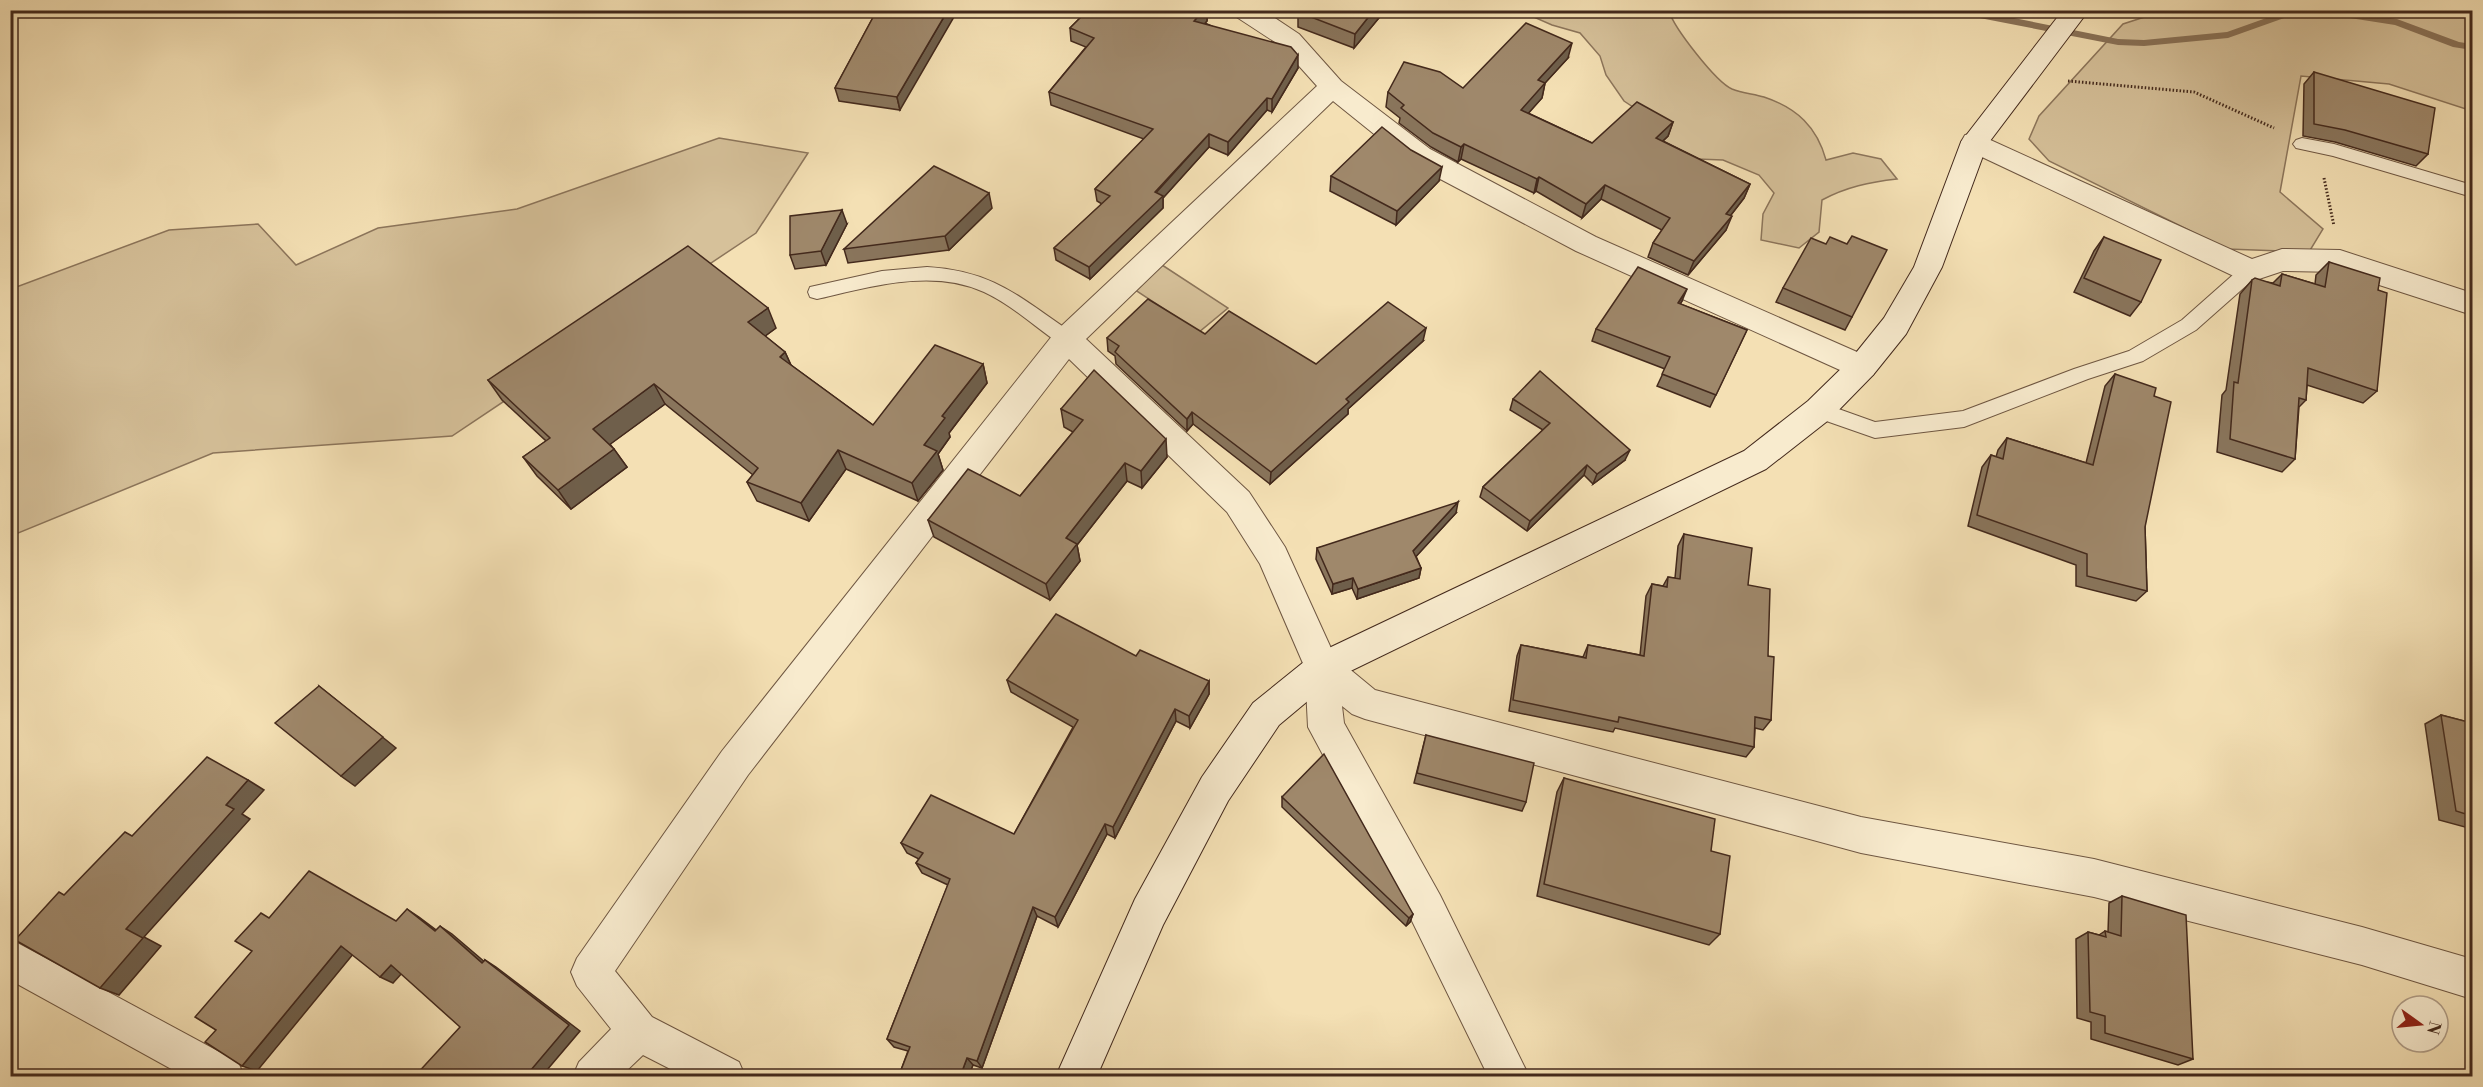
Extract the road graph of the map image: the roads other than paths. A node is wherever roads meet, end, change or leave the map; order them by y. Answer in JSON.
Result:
{"nodes":[{"id":1,"x":1244,"y":10,"type":"edge"},
{"id":2,"x":2077,"y":10,"type":"edge"},
{"id":3,"x":1332,"y":87,"type":"junction"},
{"id":4,"x":1976,"y":142,"type":"junction"},
{"id":5,"x":2302,"y":144,"type":"road end"},
{"id":6,"x":2472,"y":191,"type":"edge"},
{"id":7,"x":2250,"y":271,"type":"junction"},
{"id":8,"x":817,"y":292,"type":"dead end"},
{"id":9,"x":2472,"y":304,"type":"edge"},
{"id":10,"x":1067,"y":339,"type":"junction"},
{"id":11,"x":1862,"y":367,"type":"junction"},
{"id":12,"x":1819,"y":410,"type":"junction"},
{"id":13,"x":1322,"y":668,"type":"junction"},
{"id":14,"x":10,"y":958,"type":"edge"},
{"id":15,"x":2472,"y":979,"type":"edge"},
{"id":16,"x":638,"y":1031,"type":"junction"},
{"id":17,"x":224,"y":1077,"type":"edge"},
{"id":18,"x":593,"y":1077,"type":"edge"},
{"id":19,"x":725,"y":1077,"type":"edge"},
{"id":20,"x":1076,"y":1077,"type":"edge"},
{"id":21,"x":1509,"y":1077,"type":"edge"}],
"edges":[{"from":1,"to":3,"type":"street"},
{"from":2,"to":4,"type":"street"},
{"from":3,"to":10,"type":"street"},
{"from":3,"to":11,"type":"street"},
{"from":4,"to":7,"type":"street"},
{"from":4,"to":11,"type":"street"},
{"from":5,"to":6,"type":"lane"},
{"from":7,"to":9,"type":"street"},
{"from":7,"to":12,"type":"lane"},
{"from":8,"to":10,"type":"lane"},
{"from":10,"to":13,"type":"street"},
{"from":10,"to":16,"type":"street"},
{"from":11,"to":12,"type":"street"},
{"from":12,"to":13,"type":"street"},
{"from":13,"to":15,"type":"street"},
{"from":13,"to":20,"type":"street"},
{"from":13,"to":21,"type":"street"},
{"from":14,"to":17,"type":"street"},
{"from":16,"to":18,"type":"street"},
{"from":16,"to":19,"type":"street"}]}
